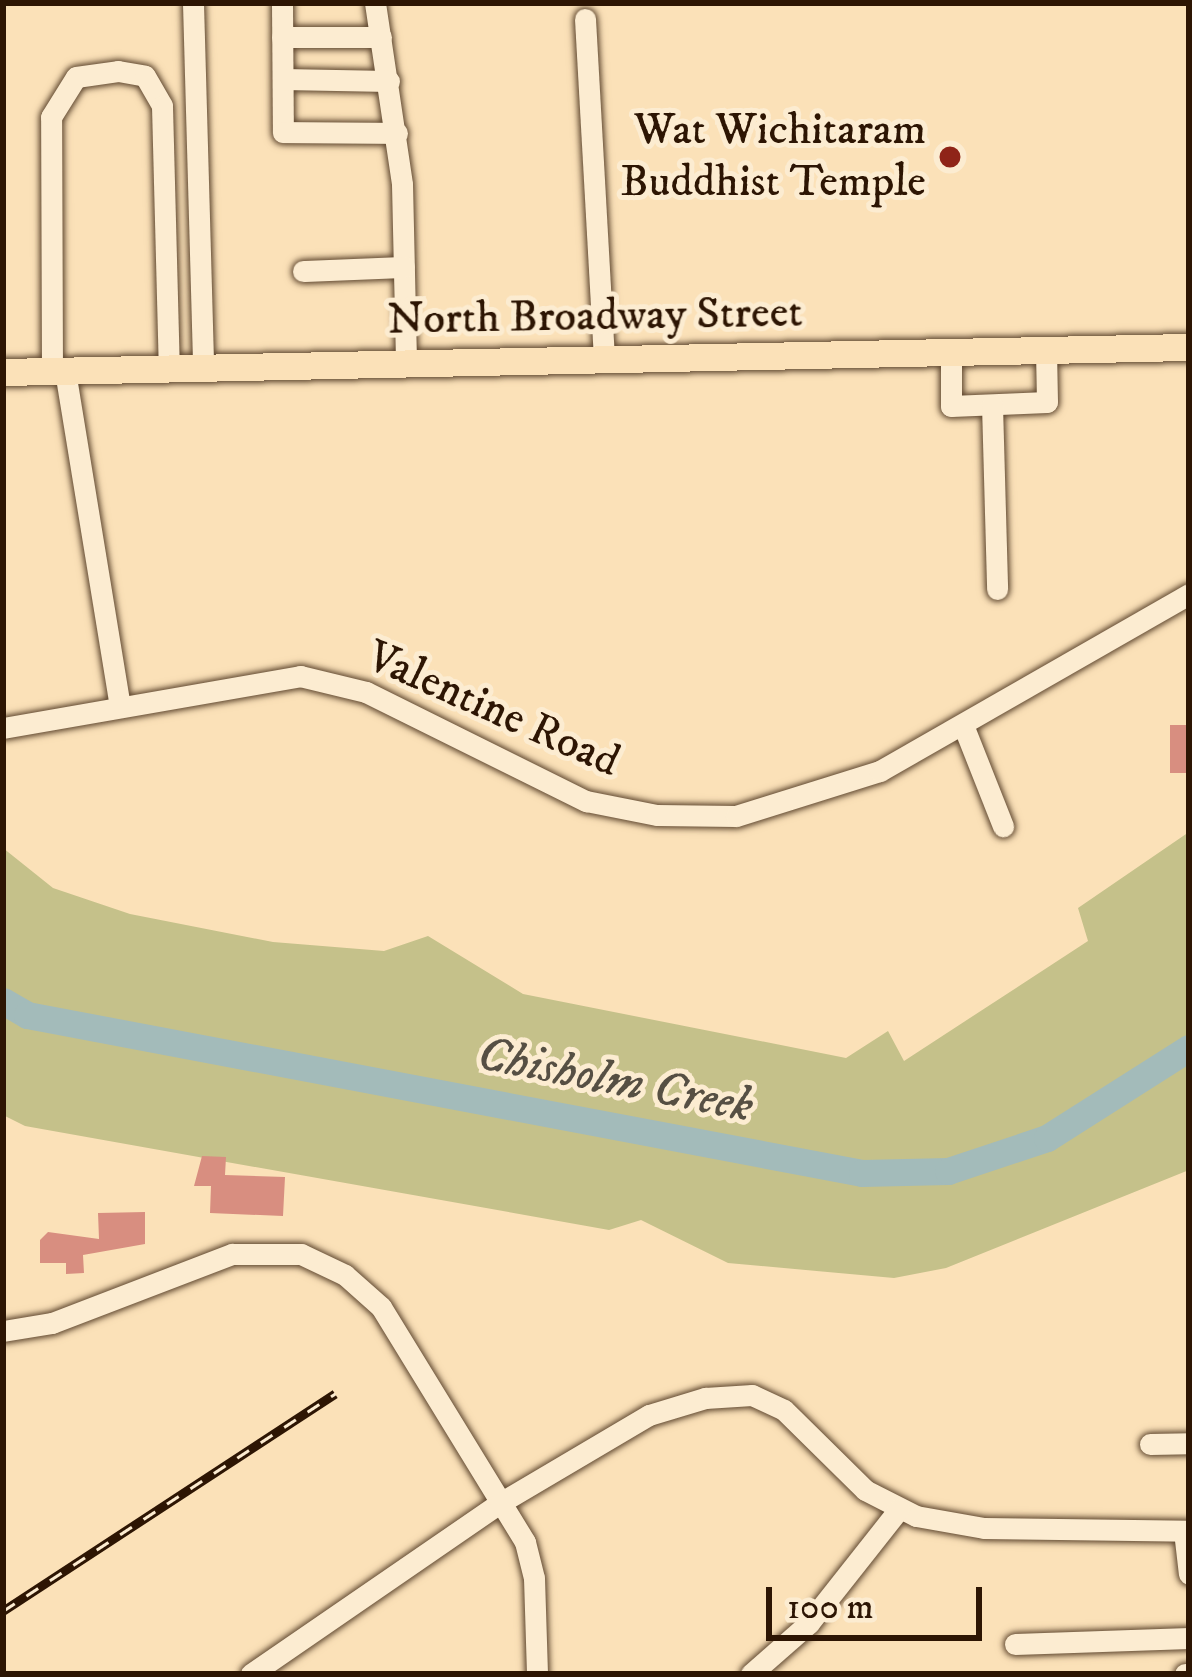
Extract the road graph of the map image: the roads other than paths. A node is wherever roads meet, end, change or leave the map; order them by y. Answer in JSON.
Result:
{"nodes":[{"id":1,"x":193,"y":3,"type":"edge"},
{"id":2,"x":282,"y":3,"type":"edge"},
{"id":3,"x":375,"y":3,"type":"edge"},
{"id":4,"x":585,"y":19,"type":"dead end"},
{"id":5,"x":283,"y":37,"type":"junction"},
{"id":6,"x":381,"y":37,"type":"junction"},
{"id":7,"x":283,"y":79,"type":"junction"},
{"id":8,"x":388,"y":81,"type":"junction"},
{"id":9,"x":397,"y":133,"type":"junction"},
{"id":10,"x":404,"y":267,"type":"junction"},
{"id":11,"x":303,"y":271,"type":"dead end"},
{"id":12,"x":1189,"y":347,"type":"edge"},
{"id":13,"x":1046,"y":350,"type":"junction"},
{"id":14,"x":951,"y":352,"type":"junction"},
{"id":15,"x":604,"y":360,"type":"junction"},
{"id":16,"x":406,"y":363,"type":"junction"},
{"id":17,"x":203,"y":368,"type":"junction"},
{"id":18,"x":169,"y":369,"type":"junction"},
{"id":19,"x":59,"y":371,"type":"junction"},
{"id":20,"x":3,"y":372,"type":"edge"},
{"id":21,"x":992,"y":405,"type":"junction"},
{"id":22,"x":998,"y":589,"type":"dead end"},
{"id":23,"x":1189,"y":593,"type":"edge"},
{"id":24,"x":120,"y":706,"type":"junction"},
{"id":25,"x":963,"y":725,"type":"junction"},
{"id":26,"x":3,"y":728,"type":"edge"},
{"id":27,"x":1003,"y":826,"type":"dead end"},
{"id":28,"x":3,"y":1331,"type":"edge"},
{"id":29,"x":1189,"y":1443,"type":"edge"},
{"id":30,"x":1150,"y":1444,"type":"dead end"},
{"id":31,"x":500,"y":1503,"type":"junction"},
{"id":32,"x":899,"y":1509,"type":"junction"},
{"id":33,"x":1186,"y":1531,"type":"edge"},
{"id":34,"x":1189,"y":1574,"type":"edge"},
{"id":35,"x":1189,"y":1638,"type":"edge"},
{"id":36,"x":1015,"y":1644,"type":"dead end"},
{"id":37,"x":251,"y":1674,"type":"edge"},
{"id":38,"x":537,"y":1674,"type":"edge"},
{"id":39,"x":751,"y":1674,"type":"edge"}],
"edges":[{"from":1,"to":17,"type":"street"},
{"from":2,"to":5,"type":"street"},
{"from":3,"to":6,"type":"street"},
{"from":4,"to":15,"type":"street"},
{"from":5,"to":6,"type":"street"},
{"from":5,"to":7,"type":"street"},
{"from":6,"to":8,"type":"street"},
{"from":7,"to":8,"type":"street"},
{"from":7,"to":9,"type":"street"},
{"from":8,"to":9,"type":"street"},
{"from":9,"to":10,"type":"street"},
{"from":10,"to":11,"type":"street"},
{"from":10,"to":16,"type":"street"},
{"from":12,"to":13,"type":"main road","name":"North Broadway Street"},
{"from":13,"to":14,"type":"main road","name":"North Broadway Street"},
{"from":13,"to":21,"type":"street"},
{"from":14,"to":15,"type":"main road","name":"North Broadway Street"},
{"from":14,"to":21,"type":"street"},
{"from":15,"to":16,"type":"main road","name":"North Broadway Street"},
{"from":16,"to":17,"type":"main road","name":"North Broadway Street"},
{"from":17,"to":18,"type":"main road","name":"North Broadway Street"},
{"from":18,"to":19,"type":"main road","name":"North Broadway Street"},
{"from":18,"to":19,"type":"street"},
{"from":19,"to":20,"type":"main road","name":"North Broadway Street"},
{"from":19,"to":24,"type":"street"},
{"from":21,"to":22,"type":"street"},
{"from":23,"to":25,"type":"street","name":"Valentine Road"},
{"from":24,"to":25,"type":"street","name":"Valentine Road"},
{"from":24,"to":26,"type":"street","name":"Valentine Road"},
{"from":25,"to":27,"type":"street"},
{"from":28,"to":31,"type":"street"},
{"from":29,"to":30,"type":"street"},
{"from":31,"to":32,"type":"street"},
{"from":31,"to":37,"type":"street"},
{"from":31,"to":38,"type":"street"},
{"from":32,"to":33,"type":"street"},
{"from":32,"to":39,"type":"street"},
{"from":33,"to":34,"type":"street"},
{"from":35,"to":36,"type":"street"}]}
